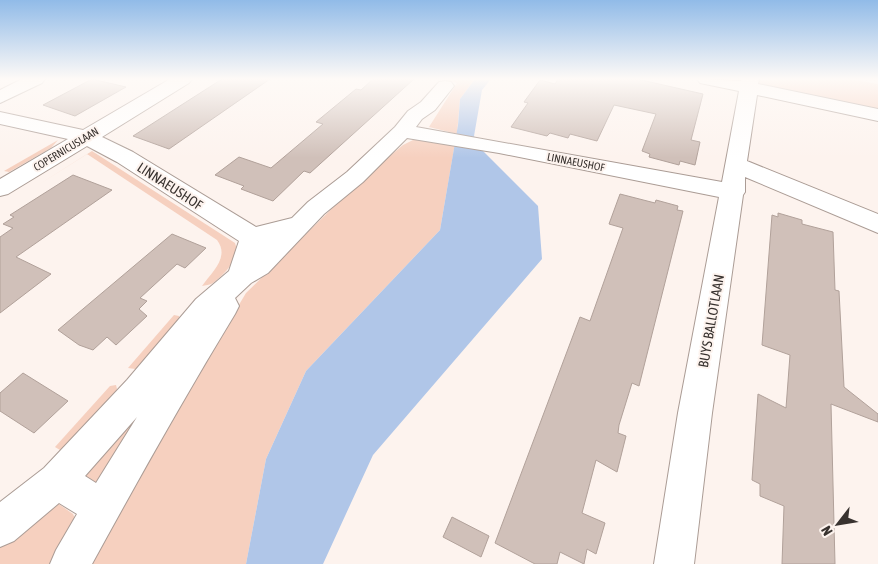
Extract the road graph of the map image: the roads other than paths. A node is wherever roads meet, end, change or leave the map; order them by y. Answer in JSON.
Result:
{"nodes":[{"id":1,"x":139,"y":105,"type":"edge"},
{"id":2,"x":426,"y":105,"type":"edge"},
{"id":3,"x":746,"y":105,"type":"edge"},
{"id":4,"x":838,"y":105,"type":"edge"},
{"id":5,"x":878,"y":115,"type":"edge"},
{"id":6,"x":0,"y":118,"type":"edge"},
{"id":7,"x":420,"y":133,"type":"junction"},
{"id":8,"x":86,"y":137,"type":"junction"},
{"id":9,"x":735,"y":178,"type":"junction"},
{"id":10,"x":0,"y":189,"type":"edge"},
{"id":11,"x":878,"y":224,"type":"edge"},
{"id":12,"x":300,"y":225,"type":"junction"},
{"id":13,"x":253,"y":237,"type":"junction"},
{"id":14,"x":237,"y":281,"type":"junction"},
{"id":15,"x":152,"y":395,"type":"junction"},
{"id":16,"x":57,"y":481,"type":"junction"},
{"id":17,"x":104,"y":508,"type":"junction"},
{"id":18,"x":0,"y":527,"type":"edge"},
{"id":19,"x":70,"y":564,"type":"edge"},
{"id":20,"x":674,"y":564,"type":"edge"}],
"edges":[{"from":1,"to":8,"type":"street","name":"COPERNICUSLAAN"},
{"from":2,"to":7,"type":"street"},
{"from":3,"to":9,"type":"street","name":"BUYS BALLOTLAAN"},
{"from":4,"to":5,"type":"street"},
{"from":6,"to":8,"type":"street","name":"LINNAEUSHOF"},
{"from":7,"to":9,"type":"street","name":"LINNAEUSHOF"},
{"from":7,"to":12,"type":"street"},
{"from":8,"to":10,"type":"street","name":"COPERNICUSLAAN"},
{"from":8,"to":13,"type":"street","name":"LINNAEUSHOF"},
{"from":9,"to":11,"type":"street","name":"LINNAEUSHOF"},
{"from":9,"to":20,"type":"street","name":"BUYS BALLOTLAAN"},
{"from":12,"to":13,"type":"street"},
{"from":12,"to":14,"type":"street"},
{"from":13,"to":14,"type":"street"},
{"from":14,"to":15,"type":"street"},
{"from":15,"to":16,"type":"street"},
{"from":15,"to":17,"type":"street"},
{"from":16,"to":17,"type":"street"},
{"from":16,"to":18,"type":"street"},
{"from":17,"to":19,"type":"street"}]}
